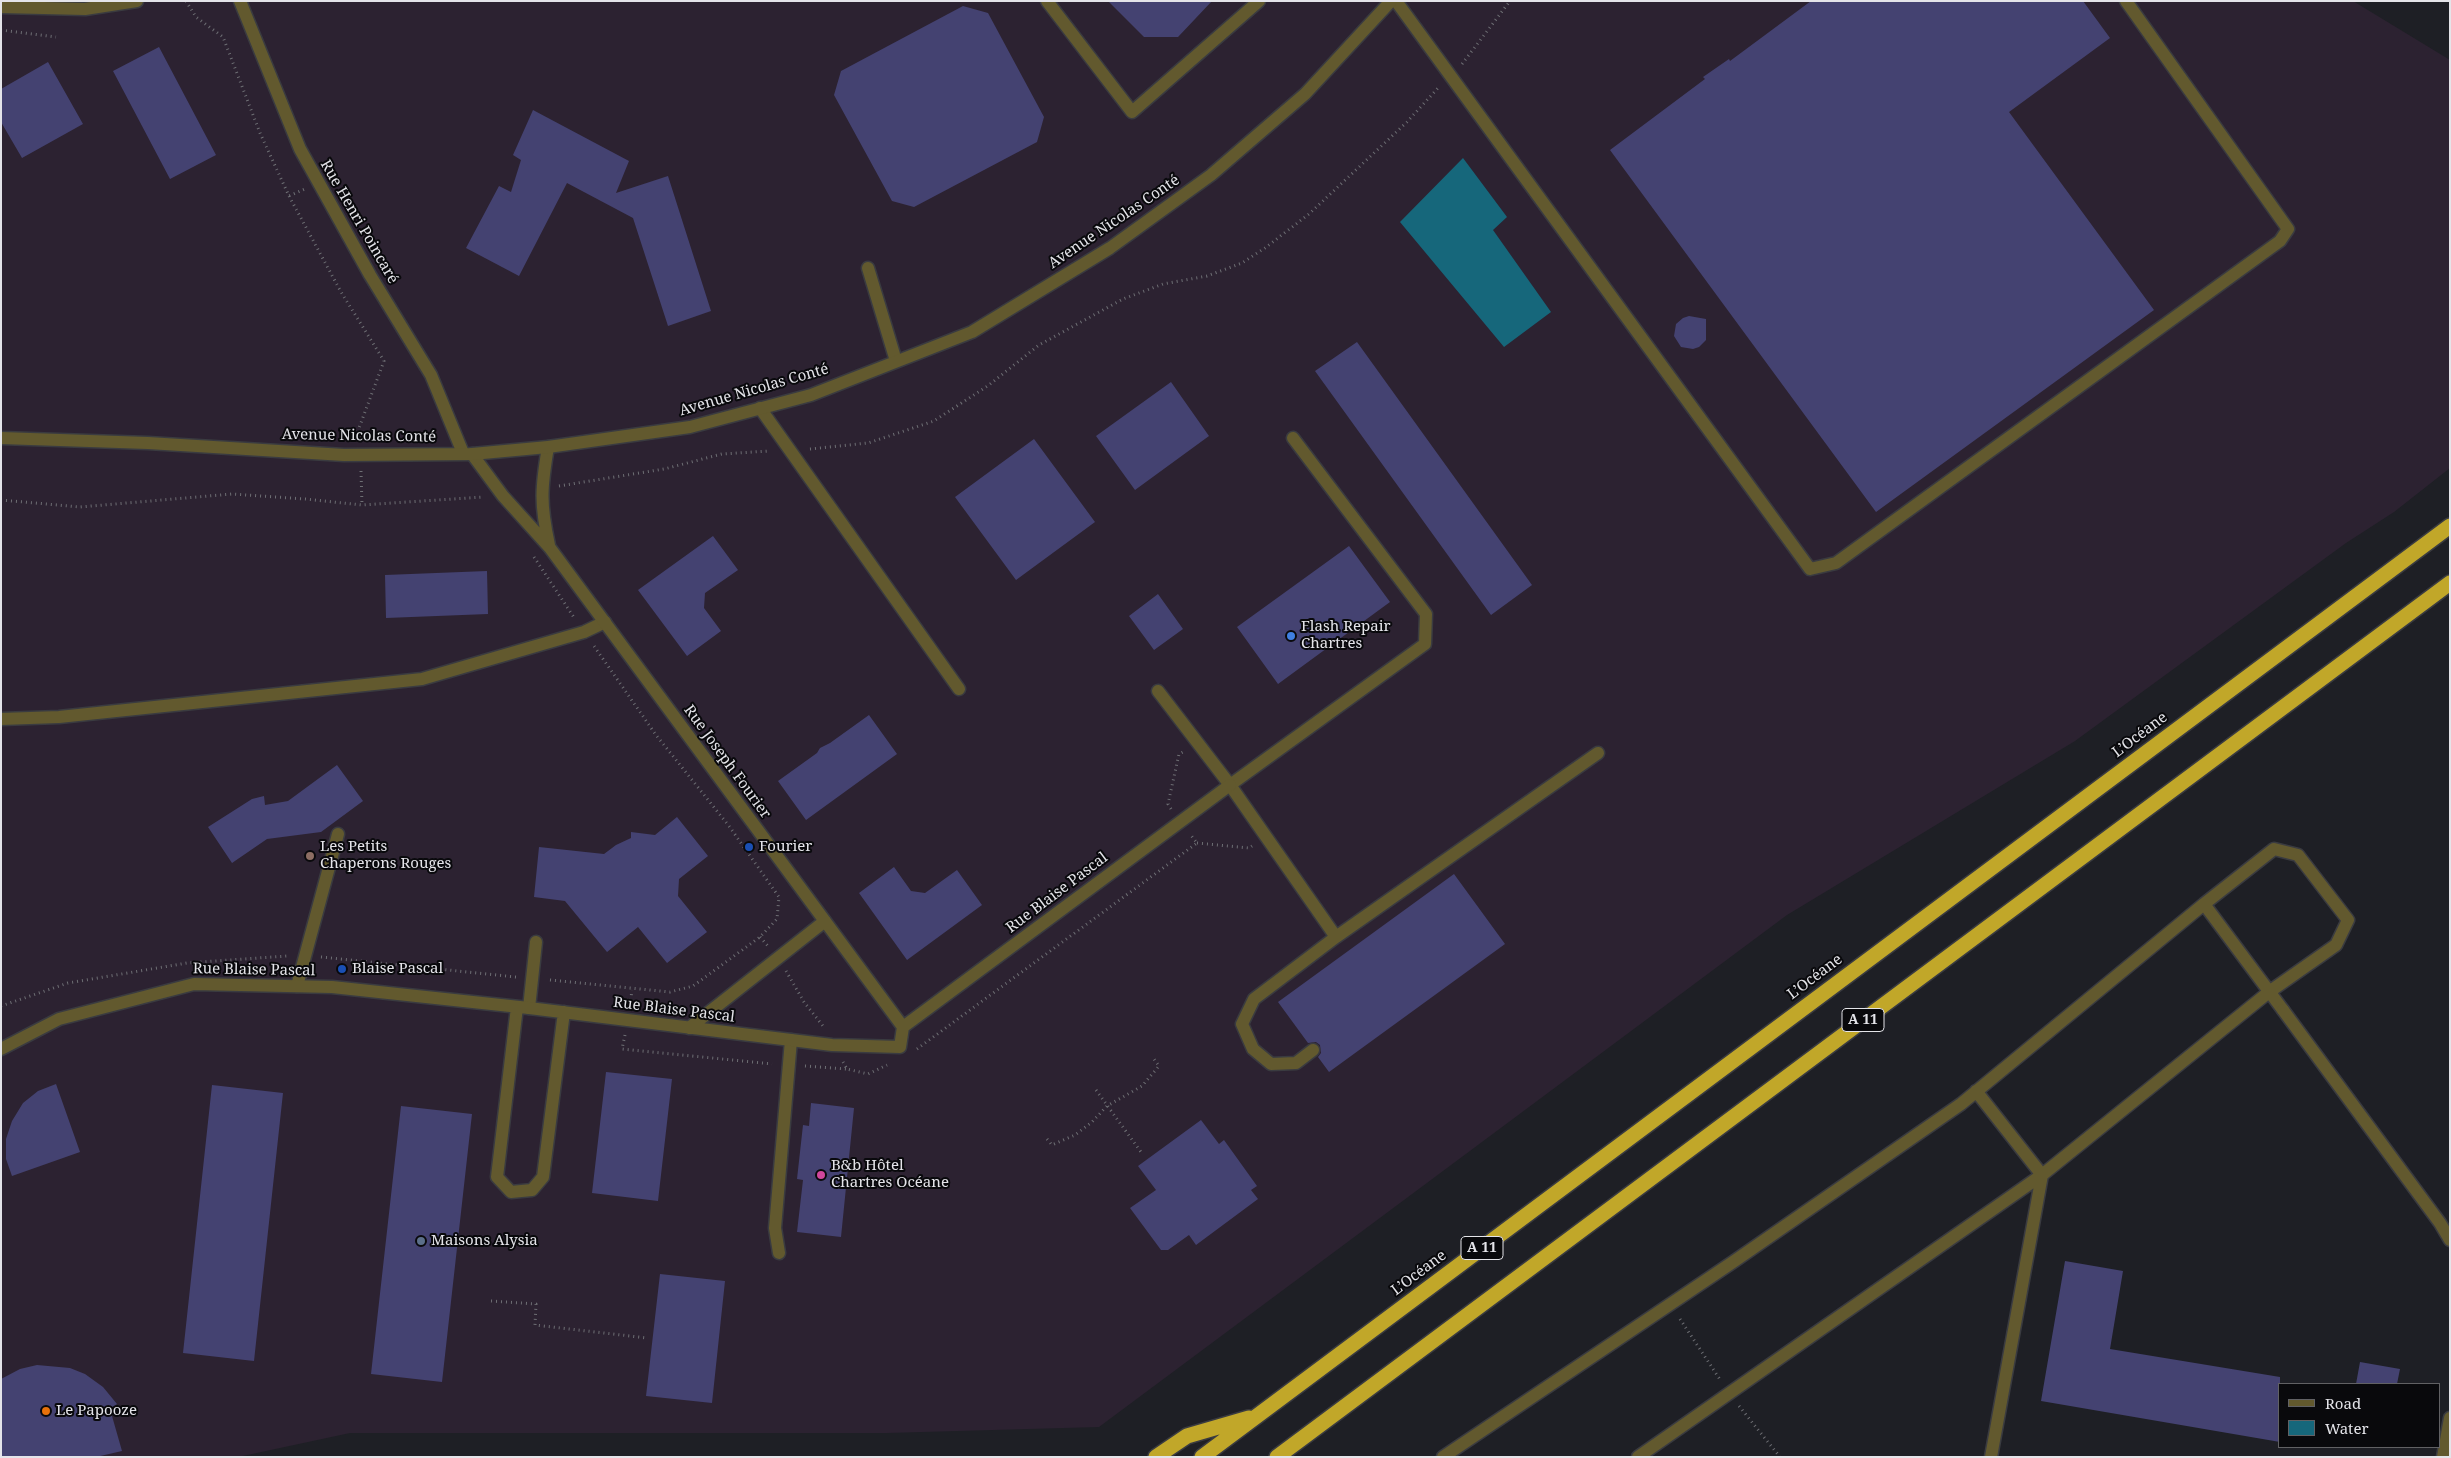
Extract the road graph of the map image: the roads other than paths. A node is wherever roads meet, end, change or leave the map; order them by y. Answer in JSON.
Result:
{"nodes":[{"id":1,"x":137,"y":1,"type":"edge"},
{"id":2,"x":240,"y":1,"type":"edge"},
{"id":3,"x":1047,"y":1,"type":"edge"},
{"id":4,"x":1259,"y":1,"type":"edge"},
{"id":5,"x":1392,"y":1,"type":"edge"},
{"id":6,"x":1396,"y":1,"type":"edge"},
{"id":7,"x":2126,"y":1,"type":"edge"},
{"id":8,"x":1,"y":7,"type":"edge"},
{"id":9,"x":868,"y":268,"type":"dead end"},
{"id":10,"x":896,"y":361,"type":"junction"},
{"id":11,"x":760,"y":408,"type":"junction"},
{"id":12,"x":1,"y":438,"type":"edge"},
{"id":13,"x":1293,"y":438,"type":"dead end"},
{"id":14,"x":548,"y":447,"type":"junction"},
{"id":15,"x":468,"y":454,"type":"junction"},
{"id":16,"x":2450,"y":526,"type":"edge"},
{"id":17,"x":550,"y":548,"type":"junction"},
{"id":18,"x":2450,"y":583,"type":"edge"},
{"id":19,"x":605,"y":622,"type":"junction"},
{"id":20,"x":959,"y":689,"type":"dead end"},
{"id":21,"x":1158,"y":691,"type":"dead end"},
{"id":22,"x":1,"y":719,"type":"edge"},
{"id":23,"x":1598,"y":753,"type":"dead end"},
{"id":24,"x":1230,"y":785,"type":"junction"},
{"id":25,"x":338,"y":834,"type":"dead end"},
{"id":26,"x":2204,"y":904,"type":"junction"},
{"id":27,"x":824,"y":921,"type":"junction"},
{"id":28,"x":1336,"y":937,"type":"junction"},
{"id":29,"x":536,"y":942,"type":"dead end"},
{"id":30,"x":297,"y":986,"type":"junction"},
{"id":31,"x":2269,"y":992,"type":"junction"},
{"id":32,"x":523,"y":1007,"type":"junction"},
{"id":33,"x":564,"y":1012,"type":"junction"},
{"id":34,"x":903,"y":1027,"type":"junction"},
{"id":35,"x":689,"y":1028,"type":"junction"},
{"id":36,"x":791,"y":1040,"type":"junction"},
{"id":37,"x":1,"y":1048,"type":"edge"},
{"id":38,"x":1313,"y":1050,"type":"dead end"},
{"id":39,"x":1976,"y":1091,"type":"junction"},
{"id":40,"x":2042,"y":1175,"type":"junction"},
{"id":41,"x":2450,"y":1240,"type":"edge"},
{"id":42,"x":779,"y":1253,"type":"dead end"},
{"id":43,"x":1258,"y":1415,"type":"junction"},
{"id":44,"x":2450,"y":1418,"type":"edge"},
{"id":45,"x":1156,"y":1457,"type":"edge"},
{"id":46,"x":1202,"y":1457,"type":"edge"},
{"id":47,"x":1277,"y":1457,"type":"edge"},
{"id":48,"x":1443,"y":1457,"type":"edge"},
{"id":49,"x":1638,"y":1457,"type":"edge"},
{"id":50,"x":1991,"y":1457,"type":"edge"},
{"id":51,"x":2443,"y":1457,"type":"edge"}],
"edges":[{"from":1,"to":8,"type":"street"},
{"from":2,"to":15,"type":"street","name":"Rue Henri Poincaré"},
{"from":3,"to":4,"type":"street"},
{"from":5,"to":10,"type":"street","name":"Avenue Nicolas Conté"},
{"from":6,"to":7,"type":"street"},
{"from":9,"to":10,"type":"street"},
{"from":10,"to":11,"type":"street","name":"Avenue Nicolas Conté"},
{"from":11,"to":14,"type":"street","name":"Avenue Nicolas Conté"},
{"from":11,"to":20,"type":"street"},
{"from":12,"to":15,"type":"street","name":"Avenue Nicolas Conté"},
{"from":13,"to":24,"type":"street","name":"Rue Blaise Pascal"},
{"from":14,"to":15,"type":"street","name":"Avenue Nicolas Conté"},
{"from":14,"to":17,"type":"street","name":"Rue Joseph Fourier"},
{"from":15,"to":17,"type":"street","name":"Rue Joseph Fourier"},
{"from":16,"to":43,"type":"highway","name":"L’Océane","number":"A 11"},
{"from":17,"to":19,"type":"street","name":"Rue Joseph Fourier"},
{"from":18,"to":47,"type":"highway","number":"A 11"},
{"from":19,"to":22,"type":"street"},
{"from":19,"to":27,"type":"street","name":"Rue Joseph Fourier"},
{"from":21,"to":24,"type":"street"},
{"from":23,"to":28,"type":"street"},
{"from":24,"to":28,"type":"street"},
{"from":24,"to":34,"type":"street","name":"Rue Blaise Pascal"},
{"from":25,"to":30,"type":"street"},
{"from":26,"to":31,"type":"street"},
{"from":26,"to":31,"type":"street"},
{"from":26,"to":39,"type":"street"},
{"from":27,"to":34,"type":"street","name":"Rue Joseph Fourier"},
{"from":27,"to":35,"type":"street"},
{"from":28,"to":38,"type":"street"},
{"from":29,"to":32,"type":"street"},
{"from":30,"to":32,"type":"street","name":"Rue Blaise Pascal"},
{"from":30,"to":37,"type":"street","name":"Rue Blaise Pascal"},
{"from":31,"to":40,"type":"street"},
{"from":31,"to":41,"type":"street"},
{"from":32,"to":33,"type":"street","name":"Rue Blaise Pascal"},
{"from":32,"to":33,"type":"street"},
{"from":33,"to":35,"type":"street","name":"Rue Blaise Pascal"},
{"from":34,"to":36,"type":"street","name":"Rue Blaise Pascal"},
{"from":35,"to":36,"type":"street","name":"Rue Blaise Pascal"},
{"from":36,"to":42,"type":"street"},
{"from":39,"to":40,"type":"street"},
{"from":39,"to":48,"type":"street"},
{"from":40,"to":49,"type":"street"},
{"from":40,"to":50,"type":"street"},
{"from":43,"to":45,"type":"highway"},
{"from":43,"to":46,"type":"highway","name":"L’Océane","number":"A 11"},
{"from":44,"to":51,"type":"street"}]}
